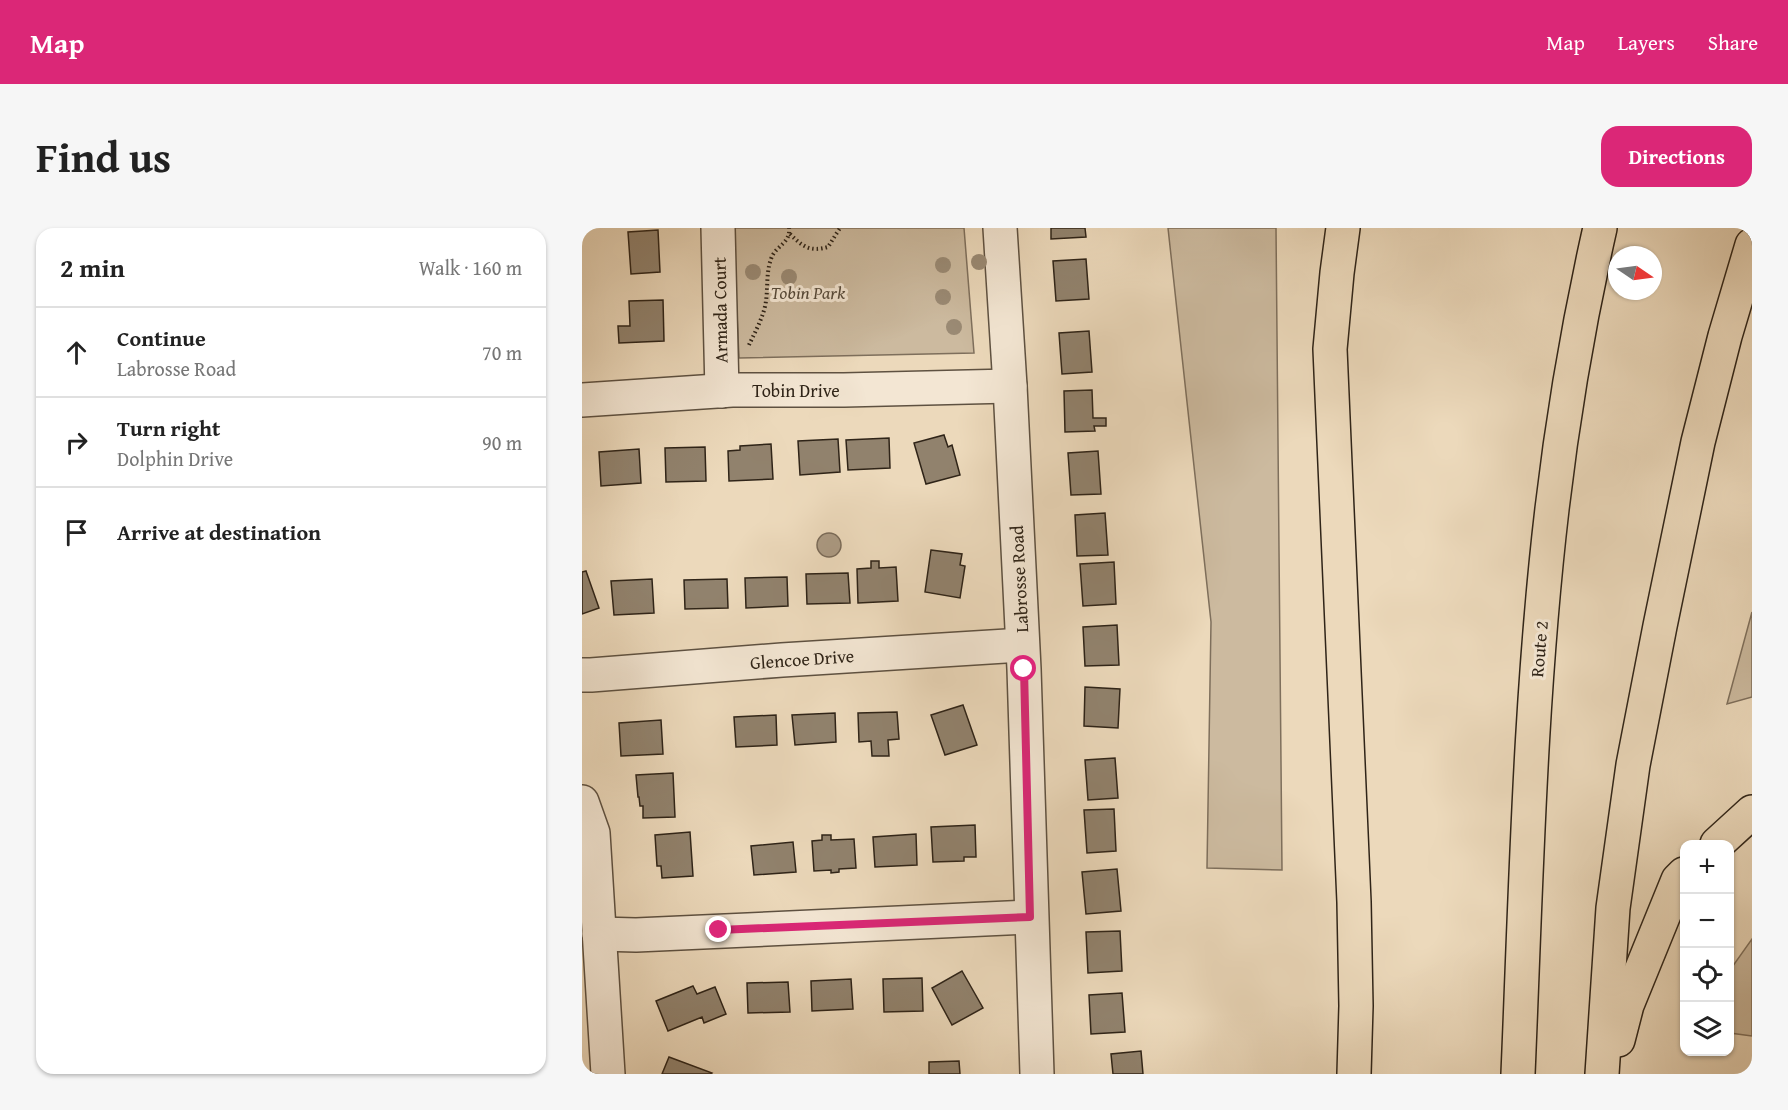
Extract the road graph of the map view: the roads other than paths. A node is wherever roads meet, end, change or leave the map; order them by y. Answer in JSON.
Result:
{"nodes":[{"id":1,"x":718,"y":228,"type":"edge"},
{"id":2,"x":1000,"y":228,"type":"edge"},
{"id":3,"x":1343,"y":228,"type":"edge"},
{"id":4,"x":1600,"y":228,"type":"edge"},
{"id":5,"x":1752,"y":244,"type":"edge"},
{"id":6,"x":1010,"y":386,"type":"junction"},
{"id":7,"x":722,"y":391,"type":"junction"},
{"id":8,"x":582,"y":399,"type":"edge"},
{"id":9,"x":1022,"y":645,"type":"junction"},
{"id":10,"x":582,"y":675,"type":"edge"},
{"id":11,"x":582,"y":802,"type":"edge"},
{"id":12,"x":1752,"y":812,"type":"edge"},
{"id":13,"x":1721,"y":840,"type":"edge"},
{"id":14,"x":1680,"y":878,"type":"edge"},
{"id":15,"x":1030,"y":917,"type":"junction"},
{"id":16,"x":599,"y":934,"type":"junction"},
{"id":17,"x":608,"y":1074,"type":"edge"},
{"id":18,"x":1037,"y":1074,"type":"edge"},
{"id":19,"x":1354,"y":1074,"type":"edge"},
{"id":20,"x":1518,"y":1074,"type":"edge"},
{"id":21,"x":1602,"y":1074,"type":"edge"},
{"id":22,"x":1609,"y":1074,"type":"edge"}],
"edges":[{"from":1,"to":7,"type":"street","name":"Armada Court"},
{"from":2,"to":6,"type":"street","name":"Labrosse Road"},
{"from":3,"to":19,"type":"highway"},
{"from":4,"to":20,"type":"highway","name":"Route 2"},
{"from":5,"to":21,"type":"highway"},
{"from":6,"to":7,"type":"street","name":"Tobin Drive"},
{"from":6,"to":9,"type":"street","name":"Labrosse Road"},
{"from":7,"to":8,"type":"street","name":"Tobin Drive"},
{"from":9,"to":10,"type":"street","name":"Glencoe Drive"},
{"from":9,"to":15,"type":"street","name":"Labrosse Road"},
{"from":11,"to":16,"type":"street"},
{"from":12,"to":13,"type":"highway"},
{"from":14,"to":22,"type":"highway"},
{"from":15,"to":16,"type":"street"},
{"from":15,"to":18,"type":"street","name":"Labrosse Road"},
{"from":16,"to":17,"type":"street"}]}
